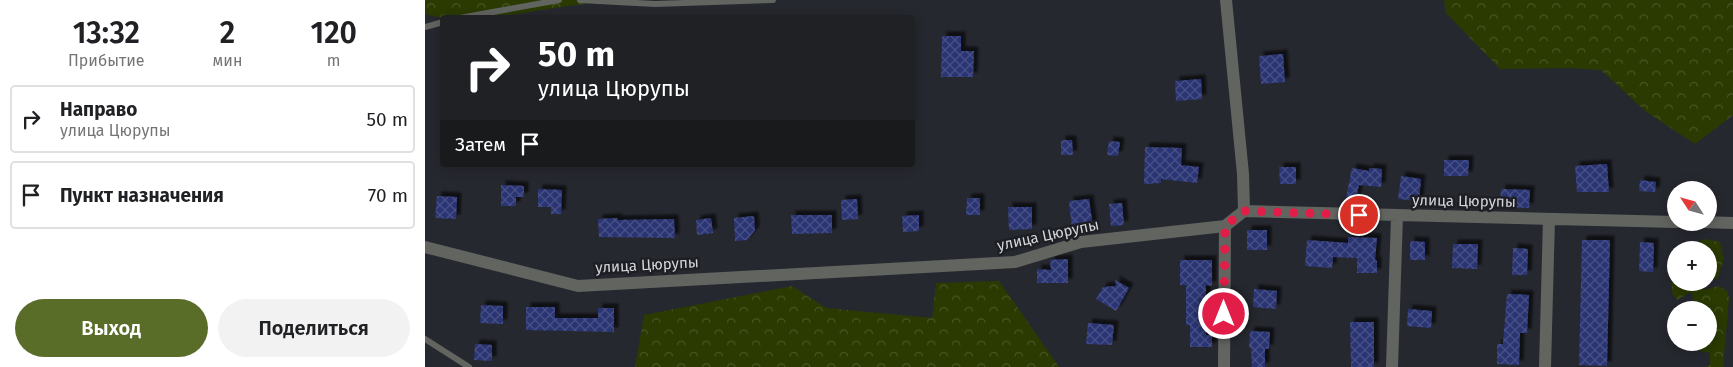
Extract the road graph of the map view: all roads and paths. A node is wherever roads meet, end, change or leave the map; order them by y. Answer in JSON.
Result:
{"nodes":[{"id":1,"x":559,"y":0,"type":"edge"},
{"id":2,"x":580,"y":0,"type":"edge"},
{"id":3,"x":773,"y":0,"type":"edge"},
{"id":4,"x":1226,"y":0,"type":"edge"},
{"id":5,"x":476,"y":15,"type":"edge"},
{"id":6,"x":440,"y":23,"type":"edge"},
{"id":7,"x":425,"y":27,"type":"edge"},
{"id":8,"x":1244,"y":211,"type":"junction"},
{"id":9,"x":1397,"y":216,"type":"junction"},
{"id":10,"x":1549,"y":219,"type":"junction"},
{"id":11,"x":1667,"y":222,"type":"edge"},
{"id":12,"x":1717,"y":222,"type":"edge"},
{"id":13,"x":1733,"y":223,"type":"edge"},
{"id":14,"x":1225,"y":226,"type":"junction"},
{"id":15,"x":425,"y":247,"type":"edge"},
{"id":16,"x":425,"y":339,"type":"edge"},
{"id":17,"x":469,"y":367,"type":"edge"},
{"id":18,"x":1224,"y":367,"type":"edge"},
{"id":19,"x":1392,"y":367,"type":"edge"},
{"id":20,"x":1545,"y":367,"type":"edge"}],
"edges":[{"from":1,"to":5,"type":"lane"},
{"from":2,"to":3,"type":"lane"},
{"from":4,"to":8,"type":"street"},
{"from":6,"to":7,"type":"lane"},
{"from":8,"to":9,"type":"street","name":"улица Цюрупы"},
{"from":8,"to":14,"type":"street"},
{"from":9,"to":10,"type":"street","name":"улица Цюрупы"},
{"from":9,"to":19,"type":"street"},
{"from":10,"to":11,"type":"street","name":"улица Цюрупы"},
{"from":10,"to":20,"type":"street"},
{"from":12,"to":13,"type":"street"},
{"from":14,"to":15,"type":"street","name":"улица Цюрупы"},
{"from":14,"to":18,"type":"street"},
{"from":16,"to":17,"type":"lane"}]}
